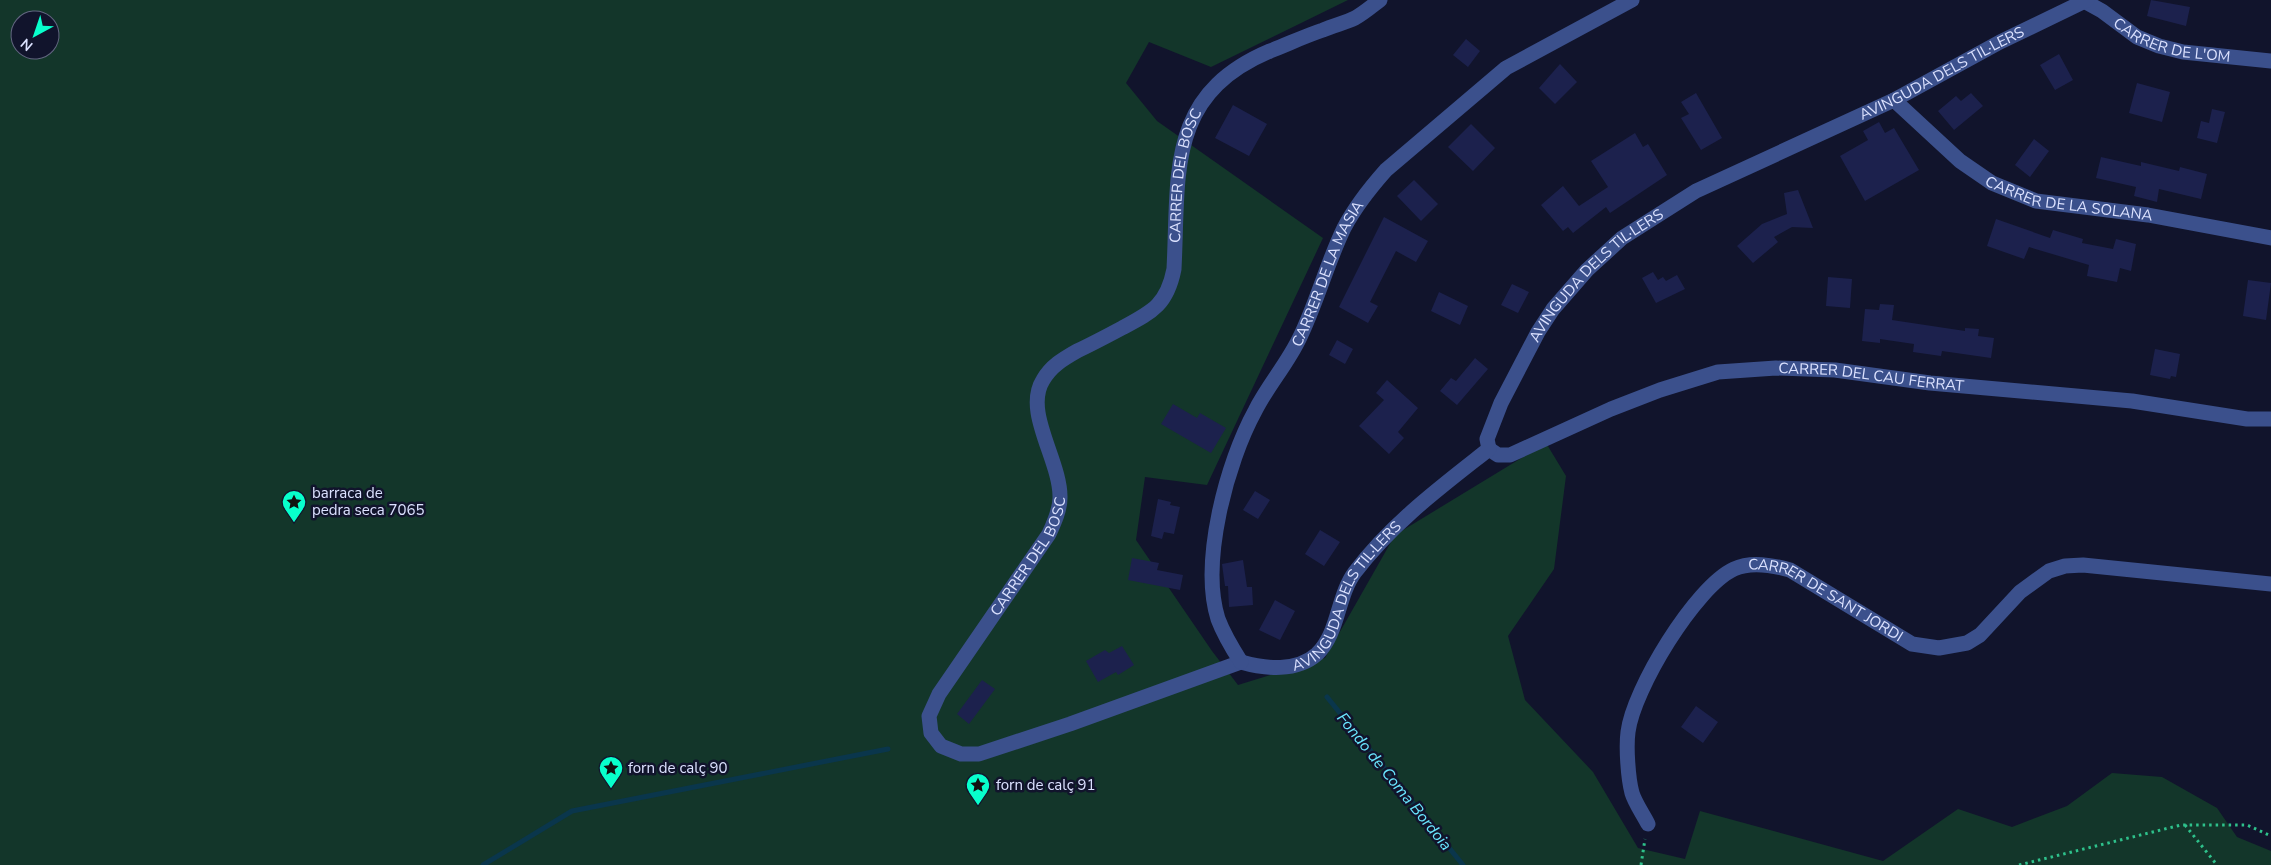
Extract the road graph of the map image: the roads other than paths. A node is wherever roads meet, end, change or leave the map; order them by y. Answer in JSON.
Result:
{"nodes":[{"id":1,"x":1380,"y":0,"type":"edge"},
{"id":2,"x":1632,"y":0,"type":"edge"},
{"id":3,"x":2084,"y":1,"type":"edge"},
{"id":4,"x":2271,"y":61,"type":"edge"},
{"id":5,"x":1894,"y":100,"type":"junction"},
{"id":6,"x":2271,"y":238,"type":"edge"},
{"id":7,"x":2271,"y":419,"type":"edge"},
{"id":8,"x":1489,"y":449,"type":"junction"},
{"id":9,"x":2271,"y":584,"type":"edge"},
{"id":10,"x":1241,"y":662,"type":"junction"},
{"id":11,"x":1648,"y":824,"type":"road end"}],
"edges":[{"from":1,"to":10,"type":"street","name":"CARRER DEL BOSC"},
{"from":2,"to":10,"type":"street","name":"CARRER DE LA MASIA"},
{"from":3,"to":4,"type":"street","name":"CARRER DE L'OM"},
{"from":3,"to":5,"type":"street","name":"AVINGUDA DELS TIL·LERS"},
{"from":5,"to":6,"type":"street","name":"CARRER DE LA SOLANA"},
{"from":5,"to":8,"type":"street","name":"AVINGUDA DELS TIL·LERS"},
{"from":7,"to":8,"type":"street","name":"CARRER DEL CAU FERRAT"},
{"from":8,"to":10,"type":"street","name":"AVINGUDA DELS TIL·LERS"},
{"from":9,"to":11,"type":"street","name":"CARRER DE SANT JORDI"}]}
